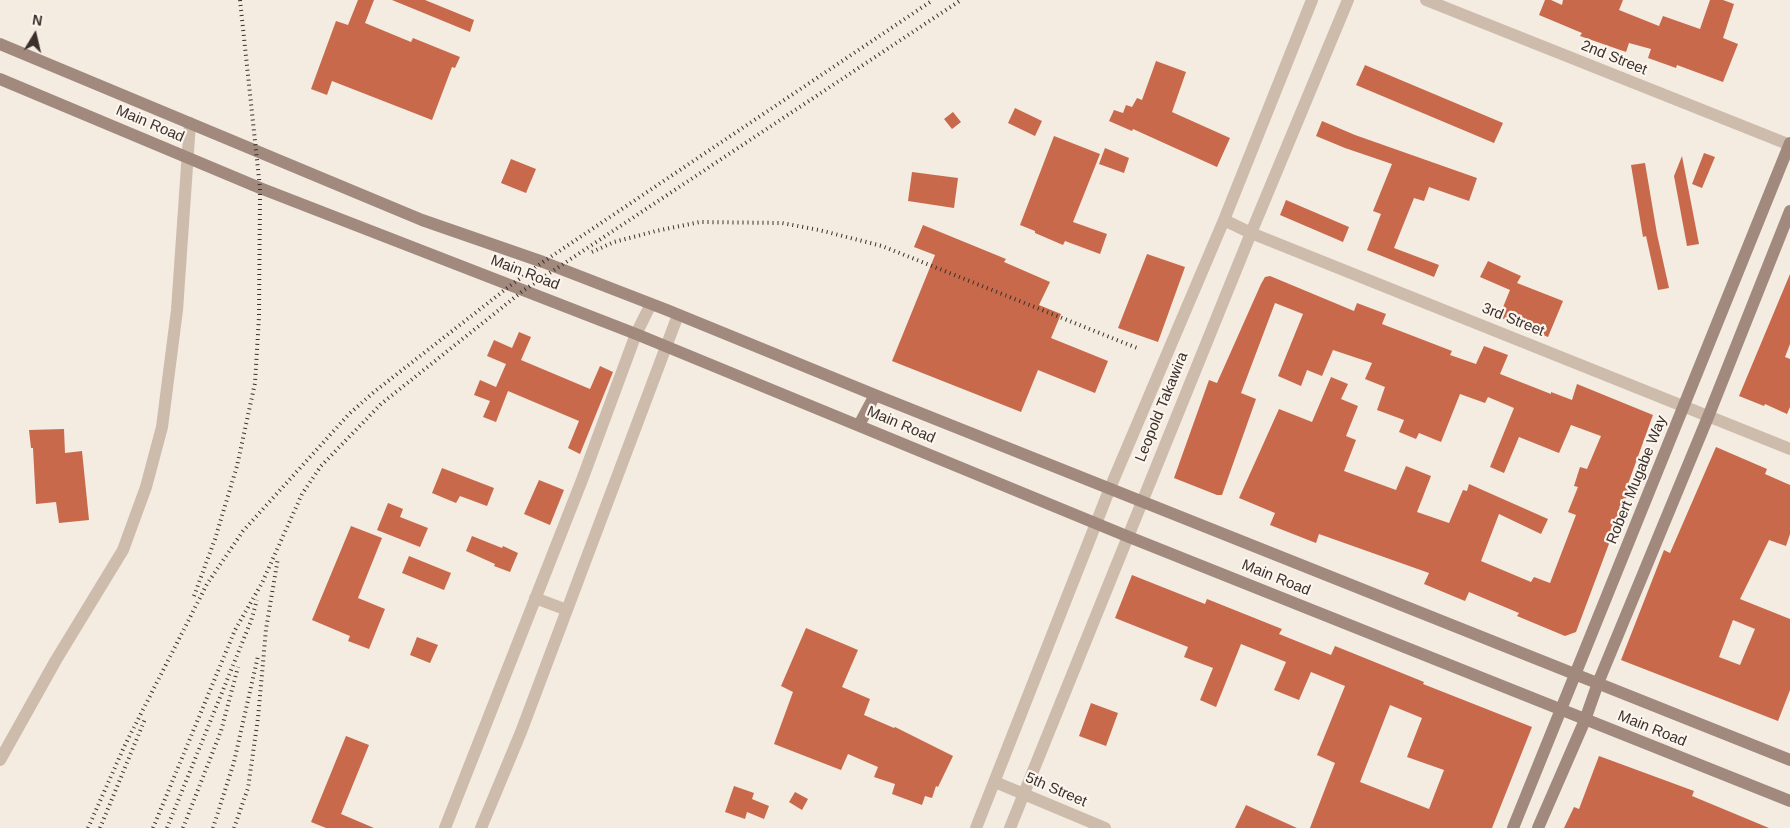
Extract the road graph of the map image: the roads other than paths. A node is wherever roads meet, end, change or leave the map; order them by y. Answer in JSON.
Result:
{"nodes":[{"id":1,"x":1312,"y":0,"type":"edge"},
{"id":2,"x":1348,"y":0,"type":"edge"},
{"id":3,"x":1426,"y":0,"type":"edge"},
{"id":4,"x":0,"y":44,"type":"edge"},
{"id":5,"x":0,"y":79,"type":"edge"},
{"id":6,"x":190,"y":124,"type":"junction"},
{"id":7,"x":1790,"y":144,"type":"edge"},
{"id":8,"x":189,"y":158,"type":"junction"},
{"id":9,"x":1790,"y":210,"type":"edge"},
{"id":10,"x":1224,"y":220,"type":"junction"},
{"id":11,"x":1251,"y":233,"type":"junction"},
{"id":12,"x":650,"y":304,"type":"junction"},
{"id":13,"x":678,"y":315,"type":"junction"},
{"id":14,"x":636,"y":334,"type":"junction"},
{"id":15,"x":666,"y":347,"type":"junction"},
{"id":16,"x":875,"y":395,"type":"junction"},
{"id":17,"x":1684,"y":407,"type":"junction"},
{"id":18,"x":1708,"y":417,"type":"junction"},
{"id":19,"x":859,"y":426,"type":"junction"},
{"id":20,"x":1790,"y":449,"type":"edge"},
{"id":21,"x":1110,"y":488,"type":"junction"},
{"id":22,"x":1142,"y":502,"type":"junction"},
{"id":23,"x":1096,"y":524,"type":"junction"},
{"id":24,"x":1128,"y":537,"type":"junction"},
{"id":25,"x":535,"y":598,"type":"junction"},
{"id":26,"x":567,"y":610,"type":"junction"},
{"id":27,"x":1576,"y":674,"type":"junction"},
{"id":28,"x":1598,"y":683,"type":"junction"},
{"id":29,"x":1561,"y":710,"type":"junction"},
{"id":30,"x":1585,"y":720,"type":"junction"},
{"id":31,"x":0,"y":760,"type":"edge"},
{"id":32,"x":1790,"y":760,"type":"edge"},
{"id":33,"x":995,"y":782,"type":"junction"},
{"id":34,"x":1024,"y":795,"type":"junction"},
{"id":35,"x":1790,"y":801,"type":"edge"},
{"id":36,"x":445,"y":828,"type":"edge"},
{"id":37,"x":481,"y":828,"type":"edge"},
{"id":38,"x":976,"y":828,"type":"edge"},
{"id":39,"x":1010,"y":828,"type":"edge"},
{"id":40,"x":1105,"y":828,"type":"edge"},
{"id":41,"x":1513,"y":828,"type":"edge"},
{"id":42,"x":1538,"y":828,"type":"edge"}],
"edges":[{"from":1,"to":10,"type":"street","name":"Leopold Takawira"},
{"from":2,"to":11,"type":"street","name":"Leopold Takawira"},
{"from":3,"to":7,"type":"street","name":"2nd Street"},
{"from":4,"to":6,"type":"main road","name":"Main Road"},
{"from":5,"to":8,"type":"main road","name":"Main Road"},
{"from":6,"to":8,"type":"street"},
{"from":6,"to":12,"type":"main road","name":"Main Road"},
{"from":7,"to":17,"type":"main road","name":"Robert Mugabe Way"},
{"from":8,"to":14,"type":"main road","name":"Main Road"},
{"from":8,"to":31,"type":"street"},
{"from":9,"to":18,"type":"main road"},
{"from":10,"to":11,"type":"street","name":"3rd Street"},
{"from":10,"to":21,"type":"street","name":"Leopold Takawira"},
{"from":11,"to":17,"type":"street","name":"3rd Street"},
{"from":11,"to":22,"type":"street","name":"Leopold Takawira"},
{"from":12,"to":13,"type":"main road","name":"Main Road"},
{"from":12,"to":14,"type":"street"},
{"from":13,"to":15,"type":"street"},
{"from":13,"to":16,"type":"main road","name":"Main Road"},
{"from":14,"to":15,"type":"main road","name":"Main Road"},
{"from":14,"to":25,"type":"street"},
{"from":15,"to":19,"type":"main road","name":"Main Road"},
{"from":15,"to":26,"type":"street"},
{"from":16,"to":19,"type":"main road"},
{"from":16,"to":21,"type":"main road","name":"Main Road"},
{"from":17,"to":18,"type":"street","name":"3rd Street"},
{"from":17,"to":27,"type":"main road","name":"Robert Mugabe Way"},
{"from":18,"to":20,"type":"street","name":"3rd Street"},
{"from":18,"to":28,"type":"main road"},
{"from":19,"to":23,"type":"main road","name":"Main Road"},
{"from":21,"to":22,"type":"main road","name":"Main Road"},
{"from":21,"to":23,"type":"street","name":"Leopold Takawira"},
{"from":22,"to":24,"type":"street","name":"Leopold Takawira"},
{"from":22,"to":27,"type":"main road","name":"Main Road"},
{"from":23,"to":24,"type":"main road","name":"Main Road"},
{"from":23,"to":33,"type":"street","name":"Leopold Takawira"},
{"from":24,"to":29,"type":"main road","name":"Main Road"},
{"from":24,"to":34,"type":"street","name":"Leopold Takawira"},
{"from":25,"to":26,"type":"street"},
{"from":25,"to":36,"type":"street"},
{"from":26,"to":37,"type":"street"},
{"from":27,"to":28,"type":"main road","name":"Main Road"},
{"from":27,"to":29,"type":"main road","name":"Robert Mugabe Way"},
{"from":28,"to":30,"type":"main road"},
{"from":28,"to":32,"type":"main road","name":"Main Road"},
{"from":29,"to":30,"type":"main road","name":"Main Road"},
{"from":29,"to":41,"type":"main road","name":"Robert Mugabe Way"},
{"from":30,"to":35,"type":"main road","name":"Main Road"},
{"from":30,"to":42,"type":"main road"},
{"from":33,"to":34,"type":"street","name":"5th Street"},
{"from":33,"to":38,"type":"street","name":"Leopold Takawira"},
{"from":34,"to":39,"type":"street","name":"Leopold Takawira"},
{"from":34,"to":40,"type":"street","name":"5th Street"}]}
